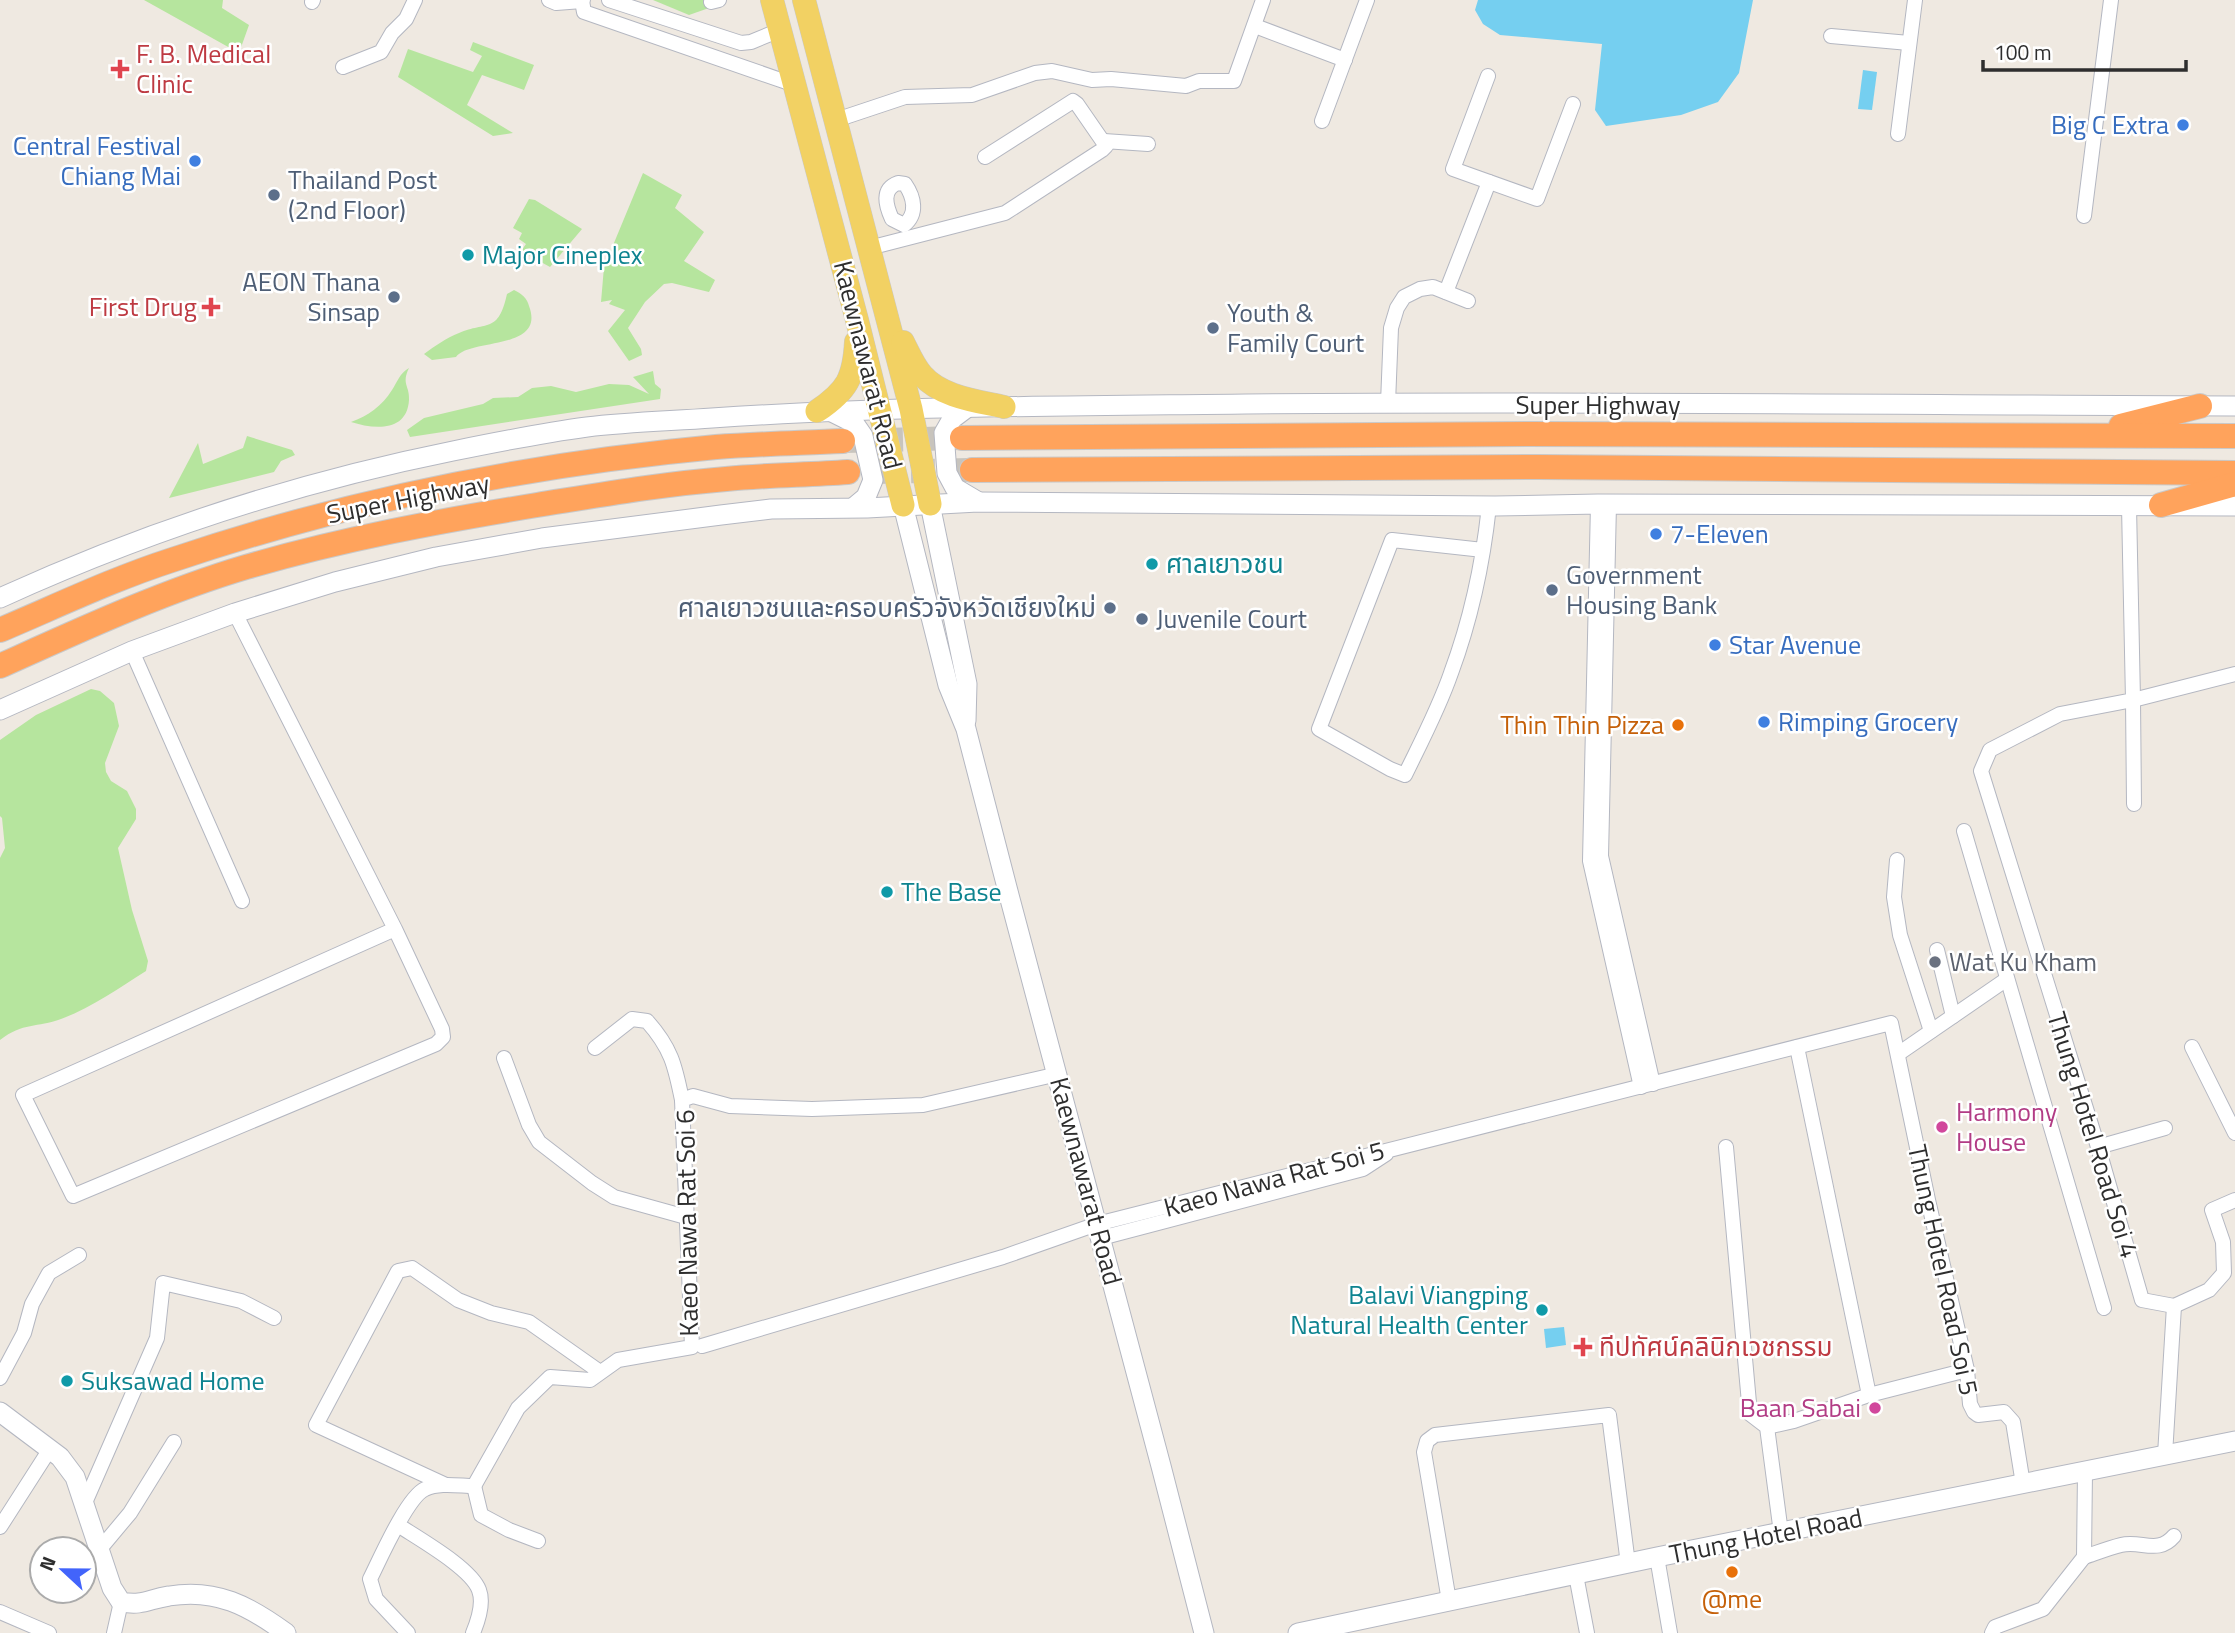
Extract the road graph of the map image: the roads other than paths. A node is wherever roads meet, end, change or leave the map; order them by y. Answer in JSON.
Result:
{"nodes":[{"id":1,"x":415,"y":0,"type":"edge"},
{"id":2,"x":549,"y":0,"type":"edge"},
{"id":3,"x":609,"y":0,"type":"edge"},
{"id":4,"x":772,"y":0,"type":"edge"},
{"id":5,"x":804,"y":0,"type":"edge"},
{"id":6,"x":1263,"y":0,"type":"edge"},
{"id":7,"x":1367,"y":0,"type":"edge"},
{"id":8,"x":1914,"y":0,"type":"edge"},
{"id":9,"x":2111,"y":0,"type":"edge"},
{"id":10,"x":582,"y":1,"type":"edge"},
{"id":11,"x":1255,"y":26,"type":"junction"},
{"id":12,"x":780,"y":30,"type":"junction"},
{"id":13,"x":1831,"y":36,"type":"dead end"},
{"id":14,"x":1909,"y":43,"type":"junction"},
{"id":15,"x":1345,"y":60,"type":"junction"},
{"id":16,"x":343,"y":67,"type":"dead end"},
{"id":17,"x":1488,"y":76,"type":"dead end"},
{"id":18,"x":795,"y":85,"type":"junction"},
{"id":19,"x":1573,"y":104,"type":"dead end"},
{"id":20,"x":836,"y":120,"type":"junction"},
{"id":21,"x":1322,"y":121,"type":"dead end"},
{"id":22,"x":1898,"y":134,"type":"dead end"},
{"id":23,"x":1104,"y":141,"type":"junction"},
{"id":24,"x":1148,"y":144,"type":"dead end"},
{"id":25,"x":985,"y":157,"type":"dead end"},
{"id":26,"x":1489,"y":183,"type":"junction"},
{"id":27,"x":2084,"y":216,"type":"dead end"},
{"id":28,"x":869,"y":247,"type":"junction"},
{"id":29,"x":1446,"y":292,"type":"junction"},
{"id":30,"x":1468,"y":301,"type":"dead end"},
{"id":31,"x":885,"y":308,"type":"junction"},
{"id":32,"x":857,"y":320,"type":"junction"},
{"id":33,"x":1388,"y":403,"type":"junction"},
{"id":34,"x":2200,"y":406,"type":"junction"},
{"id":35,"x":2235,"y":406,"type":"edge"},
{"id":36,"x":968,"y":407,"type":"junction"},
{"id":37,"x":1004,"y":407,"type":"junction"},
{"id":38,"x":911,"y":409,"type":"junction"},
{"id":39,"x":880,"y":410,"type":"junction"},
{"id":40,"x":824,"y":411,"type":"junction"},
{"id":41,"x":2090,"y":435,"type":"junction"},
{"id":42,"x":2235,"y":436,"type":"edge"},
{"id":43,"x":962,"y":438,"type":"tunnel mouth"},
{"id":44,"x":843,"y":441,"type":"tunnel mouth"},
{"id":45,"x":972,"y":470,"type":"tunnel mouth"},
{"id":46,"x":848,"y":472,"type":"tunnel mouth"},
{"id":47,"x":2235,"y":473,"type":"edge"},
{"id":48,"x":2235,"y":484,"type":"edge"},
{"id":49,"x":978,"y":502,"type":"junction"},
{"id":50,"x":930,"y":504,"type":"junction"},
{"id":51,"x":1604,"y":504,"type":"junction"},
{"id":52,"x":903,"y":505,"type":"junction"},
{"id":53,"x":2161,"y":505,"type":"junction"},
{"id":54,"x":1489,"y":506,"type":"junction"},
{"id":55,"x":2129,"y":506,"type":"junction"},
{"id":56,"x":2235,"y":506,"type":"edge"},
{"id":57,"x":854,"y":507,"type":"junction"},
{"id":58,"x":1483,"y":550,"type":"junction"},
{"id":59,"x":0,"y":598,"type":"edge"},
{"id":60,"x":235,"y":613,"type":"junction"},
{"id":61,"x":0,"y":630,"type":"edge"},
{"id":62,"x":132,"y":651,"type":"junction"},
{"id":63,"x":0,"y":666,"type":"edge"},
{"id":64,"x":2235,"y":674,"type":"edge"},
{"id":65,"x":2133,"y":700,"type":"junction"},
{"id":66,"x":0,"y":710,"type":"edge"},
{"id":67,"x":966,"y":729,"type":"junction"},
{"id":68,"x":2134,"y":804,"type":"dead end"},
{"id":69,"x":1964,"y":831,"type":"dead end"},
{"id":70,"x":1896,"y":860,"type":"dead end"},
{"id":71,"x":242,"y":901,"type":"dead end"},
{"id":72,"x":395,"y":929,"type":"junction"},
{"id":73,"x":1937,"y":950,"type":"dead end"},
{"id":74,"x":2007,"y":979,"type":"junction"},
{"id":75,"x":1953,"y":1016,"type":"junction"},
{"id":76,"x":1891,"y":1023,"type":"joint"},
{"id":77,"x":1931,"y":1031,"type":"junction"},
{"id":78,"x":1797,"y":1046,"type":"junction"},
{"id":79,"x":2192,"y":1047,"type":"dead end"},
{"id":80,"x":595,"y":1048,"type":"dead end"},
{"id":81,"x":1898,"y":1054,"type":"junction"},
{"id":82,"x":504,"y":1058,"type":"dead end"},
{"id":83,"x":1058,"y":1074,"type":"junction"},
{"id":84,"x":1647,"y":1086,"type":"junction"},
{"id":85,"x":682,"y":1100,"type":"junction"},
{"id":86,"x":2165,"y":1128,"type":"dead end"},
{"id":87,"x":2235,"y":1133,"type":"edge"},
{"id":88,"x":1726,"y":1147,"type":"dead end"},
{"id":89,"x":2098,"y":1147,"type":"junction"},
{"id":90,"x":2235,"y":1200,"type":"edge"},
{"id":91,"x":687,"y":1217,"type":"junction"},
{"id":92,"x":1099,"y":1231,"type":"junction"},
{"id":93,"x":79,"y":1255,"type":"dead end"},
{"id":94,"x":2174,"y":1306,"type":"junction"},
{"id":95,"x":2104,"y":1308,"type":"dead end"},
{"id":96,"x":274,"y":1318,"type":"dead end"},
{"id":97,"x":702,"y":1346,"type":"dead end"},
{"id":98,"x":1967,"y":1370,"type":"junction"},
{"id":99,"x":600,"y":1372,"type":"junction"},
{"id":100,"x":0,"y":1378,"type":"edge"},
{"id":101,"x":1869,"y":1395,"type":"junction"},
{"id":102,"x":0,"y":1412,"type":"edge"},
{"id":103,"x":1768,"y":1427,"type":"junction"},
{"id":104,"x":2235,"y":1441,"type":"edge"},
{"id":105,"x":174,"y":1442,"type":"dead end"},
{"id":106,"x":50,"y":1449,"type":"junction"},
{"id":107,"x":2165,"y":1455,"type":"junction"},
{"id":108,"x":2085,"y":1472,"type":"junction"},
{"id":109,"x":2023,"y":1484,"type":"junction"},
{"id":110,"x":446,"y":1485,"type":"junction"},
{"id":111,"x":474,"y":1486,"type":"junction"},
{"id":112,"x":84,"y":1505,"type":"junction"},
{"id":113,"x":398,"y":1525,"type":"junction"},
{"id":114,"x":0,"y":1527,"type":"edge"},
{"id":115,"x":1781,"y":1533,"type":"junction"},
{"id":116,"x":2174,"y":1536,"type":"dead end"},
{"id":117,"x":538,"y":1541,"type":"dead end"},
{"id":118,"x":99,"y":1550,"type":"junction"},
{"id":119,"x":1657,"y":1557,"type":"junction"},
{"id":120,"x":2084,"y":1557,"type":"junction"},
{"id":121,"x":1628,"y":1564,"type":"junction"},
{"id":122,"x":1576,"y":1575,"type":"junction"},
{"id":123,"x":1449,"y":1601,"type":"junction"},
{"id":124,"x":121,"y":1602,"type":"junction"},
{"id":125,"x":0,"y":1612,"type":"edge"},
{"id":126,"x":49,"y":1633,"type":"edge"},
{"id":127,"x":114,"y":1633,"type":"edge"},
{"id":128,"x":286,"y":1633,"type":"edge"},
{"id":129,"x":408,"y":1633,"type":"edge"},
{"id":130,"x":473,"y":1633,"type":"edge"},
{"id":131,"x":1204,"y":1633,"type":"edge"},
{"id":132,"x":1298,"y":1633,"type":"edge"},
{"id":133,"x":1587,"y":1633,"type":"edge"},
{"id":134,"x":1670,"y":1633,"type":"edge"},
{"id":135,"x":1992,"y":1633,"type":"edge"}],
"edges":[{"from":1,"to":16,"type":"street"},
{"from":2,"to":10,"type":"street"},
{"from":3,"to":12,"type":"street"},
{"from":4,"to":12,"type":"main road","name":"Kaewnawarat Road"},
{"from":5,"to":20,"type":"main road","name":"Kaewnawarat Road"},
{"from":6,"to":11,"type":"street"},
{"from":7,"to":15,"type":"street"},
{"from":8,"to":14,"type":"street"},
{"from":9,"to":27,"type":"street"},
{"from":10,"to":18,"type":"street"},
{"from":11,"to":15,"type":"street"},
{"from":11,"to":20,"type":"street"},
{"from":12,"to":18,"type":"main road","name":"Kaewnawarat Road"},
{"from":13,"to":14,"type":"street"},
{"from":14,"to":22,"type":"street"},
{"from":15,"to":21,"type":"street"},
{"from":17,"to":26,"type":"street"},
{"from":18,"to":32,"type":"main road","name":"Kaewnawarat Road"},
{"from":19,"to":26,"type":"street"},
{"from":20,"to":28,"type":"main road","name":"Kaewnawarat Road"},
{"from":23,"to":24,"type":"street"},
{"from":23,"to":25,"type":"street"},
{"from":23,"to":28,"type":"street"},
{"from":26,"to":29,"type":"street"},
{"from":28,"to":31,"type":"main road","name":"Kaewnawarat Road"},
{"from":29,"to":30,"type":"street"},
{"from":29,"to":33,"type":"street"},
{"from":31,"to":37,"type":"main road"},
{"from":31,"to":38,"type":"main road","name":"Kaewnawarat Road"},
{"from":32,"to":39,"type":"main road","name":"Kaewnawarat Road"},
{"from":32,"to":40,"type":"main road"},
{"from":33,"to":34,"type":"main road"},
{"from":33,"to":37,"type":"main road"},
{"from":34,"to":35,"type":"main road"},
{"from":34,"to":41,"type":"highway"},
{"from":36,"to":37,"type":"main road"},
{"from":36,"to":38,"type":"main road"},
{"from":36,"to":49,"type":"main road"},
{"from":38,"to":39,"type":"main road"},
{"from":38,"to":50,"type":"main road","name":"Kaewnawarat Road"},
{"from":39,"to":40,"type":"main road"},
{"from":39,"to":52,"type":"main road","name":"Kaewnawarat Road"},
{"from":40,"to":57,"type":"main road"},
{"from":40,"to":59,"type":"main road"},
{"from":41,"to":42,"type":"highway","name":"Super Highway"},
{"from":41,"to":43,"type":"highway","name":"Super Highway"},
{"from":44,"to":61,"type":"highway","name":"Super Highway"},
{"from":45,"to":47,"type":"highway"},
{"from":46,"to":63,"type":"highway","name":"Super Highway"},
{"from":48,"to":53,"type":"highway"},
{"from":49,"to":50,"type":"main road"},
{"from":49,"to":54,"type":"main road"},
{"from":50,"to":52,"type":"main road"},
{"from":50,"to":67,"type":"main road","name":"Kaewnawarat Road"},
{"from":51,"to":54,"type":"main road"},
{"from":51,"to":55,"type":"main road"},
{"from":51,"to":84,"type":"street"},
{"from":52,"to":57,"type":"main road"},
{"from":52,"to":67,"type":"main road","name":"Kaewnawarat Road"},
{"from":53,"to":55,"type":"main road"},
{"from":53,"to":56,"type":"main road"},
{"from":54,"to":58,"type":"street"},
{"from":55,"to":65,"type":"street"},
{"from":57,"to":60,"type":"main road"},
{"from":58,"to":58,"type":"street"},
{"from":60,"to":62,"type":"main road"},
{"from":60,"to":72,"type":"street"},
{"from":62,"to":66,"type":"main road"},
{"from":62,"to":71,"type":"street"},
{"from":64,"to":65,"type":"street","name":"Thung Hotel Road Soi 4"},
{"from":65,"to":68,"type":"street"},
{"from":65,"to":89,"type":"street","name":"Thung Hotel Road Soi 4"},
{"from":67,"to":83,"type":"main road","name":"Kaewnawarat Road"},
{"from":69,"to":74,"type":"street"},
{"from":70,"to":77,"type":"street"},
{"from":72,"to":72,"type":"street"},
{"from":73,"to":75,"type":"street"},
{"from":74,"to":75,"type":"street"},
{"from":74,"to":95,"type":"street"},
{"from":75,"to":77,"type":"street"},
{"from":76,"to":78,"type":"street","name":"Kaeo Nawa Rat Soi 5"},
{"from":76,"to":81,"type":"street","name":"Thung Hotel Road Soi 5"},
{"from":77,"to":81,"type":"street"},
{"from":78,"to":84,"type":"street","name":"Kaeo Nawa Rat Soi 5"},
{"from":78,"to":101,"type":"street"},
{"from":79,"to":87,"type":"street"},
{"from":80,"to":85,"type":"street"},
{"from":81,"to":98,"type":"street","name":"Thung Hotel Road Soi 5"},
{"from":82,"to":91,"type":"street"},
{"from":83,"to":85,"type":"street","name":"Kaeo Nawa Rat Soi 6"},
{"from":83,"to":92,"type":"main road","name":"Kaewnawarat Road"},
{"from":84,"to":92,"type":"street","name":"Kaeo Nawa Rat Soi 5"},
{"from":85,"to":91,"type":"street","name":"Kaeo Nawa Rat Soi 6"},
{"from":86,"to":89,"type":"street"},
{"from":88,"to":103,"type":"street"},
{"from":89,"to":94,"type":"street","name":"Thung Hotel Road Soi 4"},
{"from":90,"to":94,"type":"street"},
{"from":91,"to":99,"type":"street","name":"Kaeo Nawa Rat Soi 6"},
{"from":92,"to":97,"type":"street","name":"Kaeo Nawa Rat Soi 5"},
{"from":92,"to":131,"type":"main road","name":"Kaewnawarat Road"},
{"from":93,"to":100,"type":"street"},
{"from":94,"to":107,"type":"street"},
{"from":96,"to":112,"type":"street"},
{"from":98,"to":101,"type":"street"},
{"from":98,"to":109,"type":"street","name":"Thung Hotel Road Soi 5"},
{"from":99,"to":110,"type":"street"},
{"from":99,"to":111,"type":"street","name":"Kaeo Nawa Rat Soi 6"},
{"from":101,"to":103,"type":"street"},
{"from":102,"to":106,"type":"main road"},
{"from":103,"to":115,"type":"street"},
{"from":104,"to":107,"type":"main road","name":"Thung Hotel Road"},
{"from":105,"to":118,"type":"street"},
{"from":106,"to":112,"type":"main road"},
{"from":106,"to":114,"type":"street"},
{"from":107,"to":108,"type":"main road","name":"Thung Hotel Road"},
{"from":108,"to":109,"type":"main road","name":"Thung Hotel Road"},
{"from":108,"to":120,"type":"street"},
{"from":109,"to":115,"type":"main road","name":"Thung Hotel Road"},
{"from":110,"to":111,"type":"street"},
{"from":110,"to":113,"type":"street"},
{"from":111,"to":117,"type":"street"},
{"from":112,"to":118,"type":"main road"},
{"from":113,"to":129,"type":"street"},
{"from":113,"to":130,"type":"street"},
{"from":115,"to":119,"type":"main road","name":"Thung Hotel Road"},
{"from":116,"to":120,"type":"street"},
{"from":118,"to":124,"type":"main road"},
{"from":119,"to":121,"type":"main road","name":"Thung Hotel Road"},
{"from":119,"to":134,"type":"street"},
{"from":120,"to":135,"type":"street"},
{"from":121,"to":122,"type":"main road","name":"Thung Hotel Road"},
{"from":121,"to":123,"type":"street"},
{"from":122,"to":123,"type":"main road","name":"Thung Hotel Road"},
{"from":122,"to":133,"type":"street"},
{"from":123,"to":132,"type":"main road","name":"Thung Hotel Road"},
{"from":124,"to":127,"type":"street"},
{"from":124,"to":128,"type":"main road"},
{"from":125,"to":126,"type":"street"}]}
